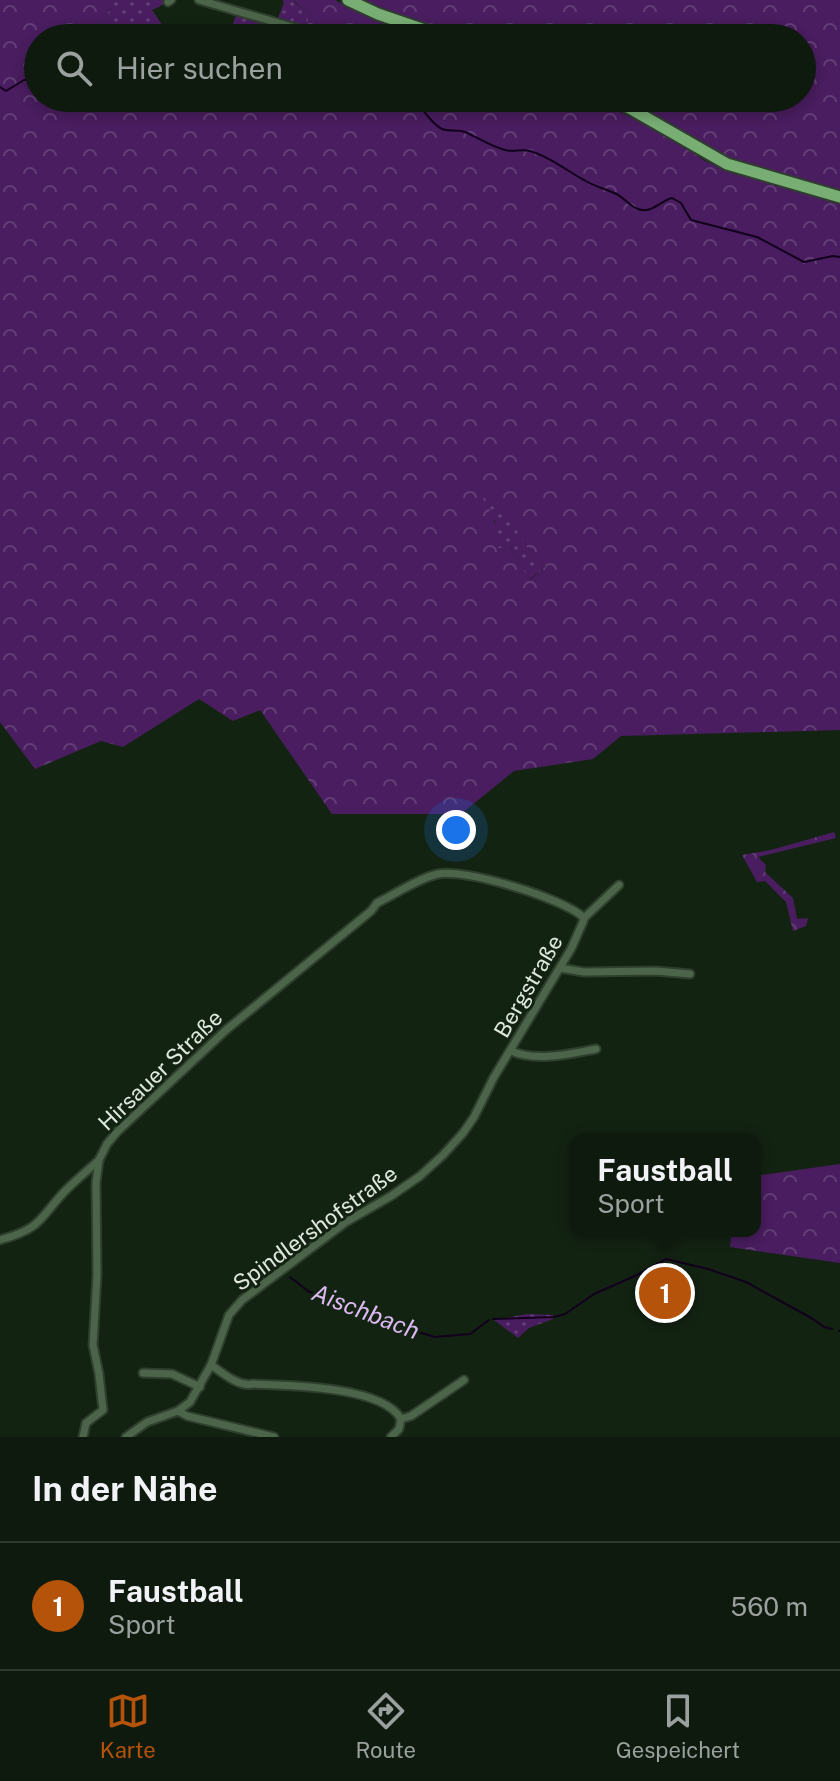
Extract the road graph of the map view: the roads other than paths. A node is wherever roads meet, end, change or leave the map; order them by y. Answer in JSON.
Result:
{"nodes":[{"id":1,"x":199,"y":0,"type":"edge"},
{"id":2,"x":348,"y":0,"type":"edge"},
{"id":3,"x":282,"y":24,"type":"edge"},
{"id":4,"x":407,"y":24,"type":"edge"},
{"id":5,"x":638,"y":112,"type":"edge"},
{"id":6,"x":840,"y":197,"type":"edge"},
{"id":7,"x":443,"y":873,"type":"joint"},
{"id":8,"x":619,"y":885,"type":"dead end"},
{"id":9,"x":584,"y":918,"type":"junction"},
{"id":10,"x":560,"y":968,"type":"junction"},
{"id":11,"x":690,"y":974,"type":"dead end"},
{"id":12,"x":596,"y":1049,"type":"dead end"},
{"id":13,"x":511,"y":1051,"type":"junction"},
{"id":14,"x":474,"y":1117,"type":"joint"},
{"id":15,"x":99,"y":1160,"type":"junction"},
{"id":16,"x":82,"y":1175,"type":"junction"},
{"id":17,"x":96,"y":1183,"type":"junction"},
{"id":18,"x":0,"y":1240,"type":"edge"},
{"id":19,"x":211,"y":1365,"type":"junction"},
{"id":20,"x":143,"y":1373,"type":"dead end"},
{"id":21,"x":464,"y":1380,"type":"dead end"},
{"id":22,"x":200,"y":1387,"type":"junction"},
{"id":23,"x":178,"y":1411,"type":"junction"},
{"id":24,"x":401,"y":1419,"type":"junction"},
{"id":25,"x":83,"y":1437,"type":"edge"},
{"id":26,"x":126,"y":1437,"type":"edge"},
{"id":27,"x":274,"y":1437,"type":"edge"},
{"id":28,"x":391,"y":1437,"type":"edge"}],
"edges":[{"from":1,"to":3,"type":"street"},
{"from":2,"to":4,"type":"main road"},
{"from":5,"to":6,"type":"main road"},
{"from":7,"to":9,"type":"street","name":"Bergstraße"},
{"from":7,"to":15,"type":"street","name":"Hirsauer Straße"},
{"from":8,"to":9,"type":"street"},
{"from":9,"to":10,"type":"street","name":"Bergstraße"},
{"from":10,"to":11,"type":"street"},
{"from":10,"to":13,"type":"street","name":"Bergstraße"},
{"from":12,"to":13,"type":"street"},
{"from":13,"to":14,"type":"street","name":"Bergstraße"},
{"from":14,"to":19,"type":"street","name":"Spindlershofstraße"},
{"from":15,"to":16,"type":"street"},
{"from":15,"to":17,"type":"street","name":"Hirsauer Straße"},
{"from":16,"to":17,"type":"street"},
{"from":16,"to":18,"type":"street"},
{"from":17,"to":25,"type":"street","name":"Hirsauer Straße"},
{"from":19,"to":22,"type":"street","name":"Spindlershofstraße"},
{"from":19,"to":24,"type":"street"},
{"from":20,"to":22,"type":"street"},
{"from":21,"to":24,"type":"street"},
{"from":22,"to":23,"type":"street","name":"Spindlershofstraße"},
{"from":23,"to":26,"type":"street","name":"Spindlershofstraße"},
{"from":23,"to":27,"type":"street"},
{"from":24,"to":28,"type":"street"}]}
